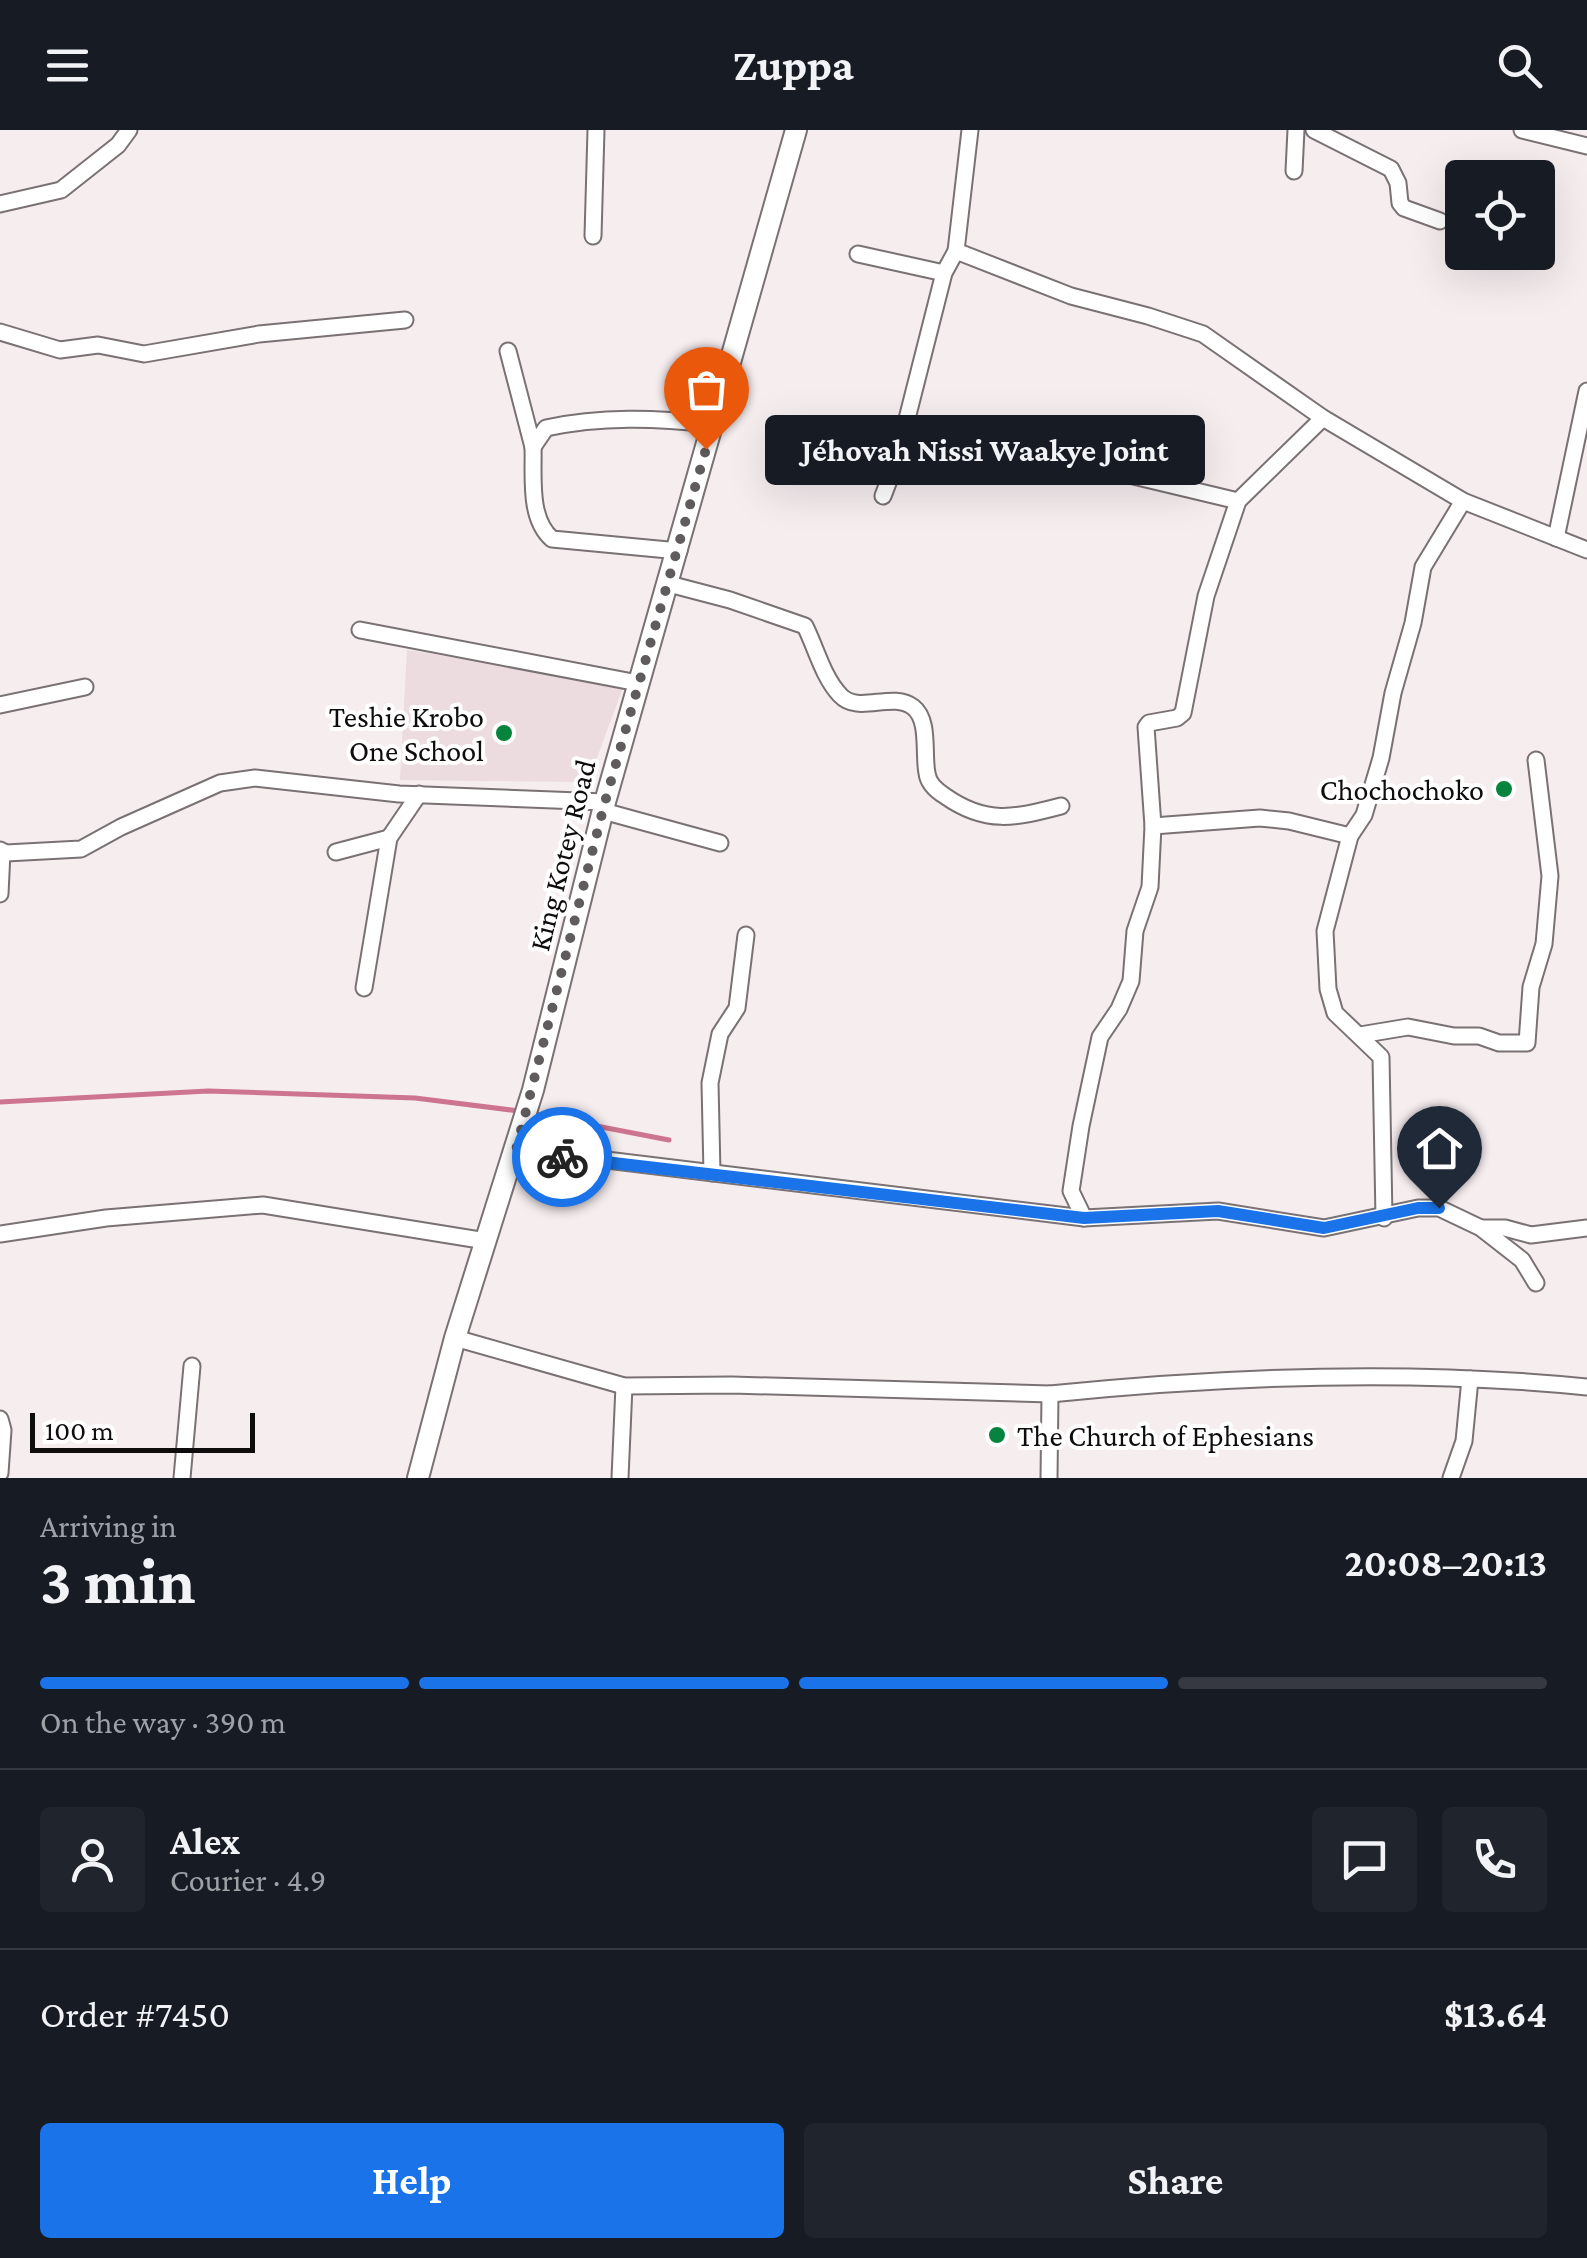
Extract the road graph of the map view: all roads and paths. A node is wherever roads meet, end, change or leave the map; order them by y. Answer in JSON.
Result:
{"nodes":[{"id":1,"x":129,"y":130,"type":"edge"},
{"id":2,"x":596,"y":130,"type":"edge"},
{"id":3,"x":796,"y":130,"type":"edge"},
{"id":4,"x":970,"y":130,"type":"edge"},
{"id":5,"x":1296,"y":130,"type":"edge"},
{"id":6,"x":1314,"y":130,"type":"edge"},
{"id":7,"x":1522,"y":130,"type":"edge"},
{"id":8,"x":1587,"y":146,"type":"edge"},
{"id":9,"x":1294,"y":171,"type":"dead end"},
{"id":10,"x":0,"y":204,"type":"edge"},
{"id":11,"x":1440,"y":221,"type":"dead end"},
{"id":12,"x":593,"y":236,"type":"dead end"},
{"id":13,"x":956,"y":250,"type":"junction"},
{"id":14,"x":858,"y":254,"type":"dead end"},
{"id":15,"x":944,"y":273,"type":"junction"},
{"id":16,"x":405,"y":320,"type":"dead end"},
{"id":17,"x":0,"y":332,"type":"edge"},
{"id":18,"x":508,"y":351,"type":"dead end"},
{"id":19,"x":1587,"y":391,"type":"edge"},
{"id":20,"x":1323,"y":418,"type":"junction"},
{"id":21,"x":712,"y":424,"type":"junction"},
{"id":22,"x":532,"y":447,"type":"junction"},
{"id":23,"x":896,"y":462,"type":"junction"},
{"id":24,"x":883,"y":496,"type":"dead end"},
{"id":25,"x":1238,"y":501,"type":"junction"},
{"id":26,"x":1463,"y":501,"type":"junction"},
{"id":27,"x":1556,"y":538,"type":"junction"},
{"id":28,"x":1587,"y":550,"type":"edge"},
{"id":29,"x":678,"y":551,"type":"junction"},
{"id":30,"x":669,"y":584,"type":"junction"},
{"id":31,"x":360,"y":630,"type":"dead end"},
{"id":32,"x":638,"y":683,"type":"junction"},
{"id":33,"x":85,"y":687,"type":"dead end"},
{"id":34,"x":0,"y":705,"type":"edge"},
{"id":35,"x":1536,"y":760,"type":"dead end"},
{"id":36,"x":419,"y":794,"type":"junction"},
{"id":37,"x":1061,"y":806,"type":"dead end"},
{"id":38,"x":604,"y":807,"type":"junction"},
{"id":39,"x":1153,"y":826,"type":"junction"},
{"id":40,"x":1350,"y":836,"type":"junction"},
{"id":41,"x":389,"y":838,"type":"junction"},
{"id":42,"x":720,"y":843,"type":"dead end"},
{"id":43,"x":1,"y":851,"type":"edge"},
{"id":44,"x":336,"y":852,"type":"dead end"},
{"id":45,"x":0,"y":894,"type":"edge"},
{"id":46,"x":746,"y":935,"type":"dead end"},
{"id":47,"x":364,"y":988,"type":"dead end"},
{"id":48,"x":1360,"y":1035,"type":"junction"},
{"id":49,"x":518,"y":1146,"type":"junction"},
{"id":50,"x":712,"y":1173,"type":"junction"},
{"id":51,"x":1084,"y":1218,"type":"junction"},
{"id":52,"x":1384,"y":1218,"type":"junction"},
{"id":53,"x":1481,"y":1228,"type":"junction"},
{"id":54,"x":1587,"y":1228,"type":"edge"},
{"id":55,"x":0,"y":1234,"type":"edge"},
{"id":56,"x":486,"y":1241,"type":"junction"},
{"id":57,"x":1536,"y":1283,"type":"dead end"},
{"id":58,"x":455,"y":1338,"type":"junction"},
{"id":59,"x":192,"y":1366,"type":"dead end"},
{"id":60,"x":1470,"y":1379,"type":"junction"},
{"id":61,"x":624,"y":1386,"type":"junction"},
{"id":62,"x":1587,"y":1387,"type":"edge"},
{"id":63,"x":1050,"y":1394,"type":"junction"},
{"id":64,"x":0,"y":1419,"type":"edge"},
{"id":65,"x":0,"y":1473,"type":"edge"},
{"id":66,"x":182,"y":1478,"type":"edge"},
{"id":67,"x":418,"y":1478,"type":"edge"},
{"id":68,"x":620,"y":1478,"type":"edge"},
{"id":69,"x":1050,"y":1478,"type":"edge"},
{"id":70,"x":1451,"y":1478,"type":"edge"}],
"edges":[{"from":1,"to":10,"type":"street"},
{"from":2,"to":12,"type":"street"},
{"from":3,"to":21,"type":"street","name":"King Kotey Road"},
{"from":4,"to":13,"type":"street"},
{"from":5,"to":9,"type":"street"},
{"from":6,"to":11,"type":"street"},
{"from":7,"to":8,"type":"street"},
{"from":13,"to":15,"type":"street"},
{"from":13,"to":20,"type":"street"},
{"from":14,"to":15,"type":"street"},
{"from":15,"to":23,"type":"street"},
{"from":16,"to":17,"type":"street"},
{"from":18,"to":22,"type":"street"},
{"from":19,"to":27,"type":"street"},
{"from":20,"to":25,"type":"street"},
{"from":20,"to":26,"type":"street"},
{"from":21,"to":22,"type":"street"},
{"from":21,"to":29,"type":"street","name":"King Kotey Road"},
{"from":22,"to":29,"type":"street"},
{"from":23,"to":24,"type":"street"},
{"from":23,"to":25,"type":"street"},
{"from":25,"to":39,"type":"street"},
{"from":26,"to":27,"type":"street"},
{"from":26,"to":40,"type":"street"},
{"from":27,"to":28,"type":"street"},
{"from":29,"to":30,"type":"street","name":"King Kotey Road"},
{"from":30,"to":32,"type":"street","name":"King Kotey Road"},
{"from":30,"to":37,"type":"street"},
{"from":31,"to":32,"type":"street"},
{"from":32,"to":38,"type":"street","name":"King Kotey Road"},
{"from":33,"to":34,"type":"street"},
{"from":35,"to":48,"type":"street"},
{"from":36,"to":38,"type":"street"},
{"from":36,"to":41,"type":"street"},
{"from":36,"to":43,"type":"street"},
{"from":38,"to":42,"type":"street"},
{"from":38,"to":49,"type":"street","name":"King Kotey Road"},
{"from":39,"to":40,"type":"street"},
{"from":39,"to":51,"type":"street"},
{"from":40,"to":48,"type":"street"},
{"from":41,"to":44,"type":"street"},
{"from":41,"to":47,"type":"street"},
{"from":43,"to":45,"type":"street"},
{"from":46,"to":50,"type":"street"},
{"from":48,"to":52,"type":"street"},
{"from":49,"to":50,"type":"street"},
{"from":49,"to":56,"type":"street","name":"King Kotey Road"},
{"from":50,"to":51,"type":"street"},
{"from":51,"to":52,"type":"street"},
{"from":52,"to":53,"type":"street"},
{"from":53,"to":54,"type":"street"},
{"from":53,"to":57,"type":"street"},
{"from":55,"to":56,"type":"street"},
{"from":56,"to":58,"type":"street","name":"King Kotey Road"},
{"from":58,"to":61,"type":"street"},
{"from":58,"to":67,"type":"street","name":"King Kotey Road"},
{"from":59,"to":66,"type":"street"},
{"from":60,"to":62,"type":"street"},
{"from":60,"to":63,"type":"street"},
{"from":60,"to":70,"type":"street"},
{"from":61,"to":63,"type":"street"},
{"from":61,"to":68,"type":"street"},
{"from":63,"to":69,"type":"street"},
{"from":64,"to":65,"type":"street"}]}
